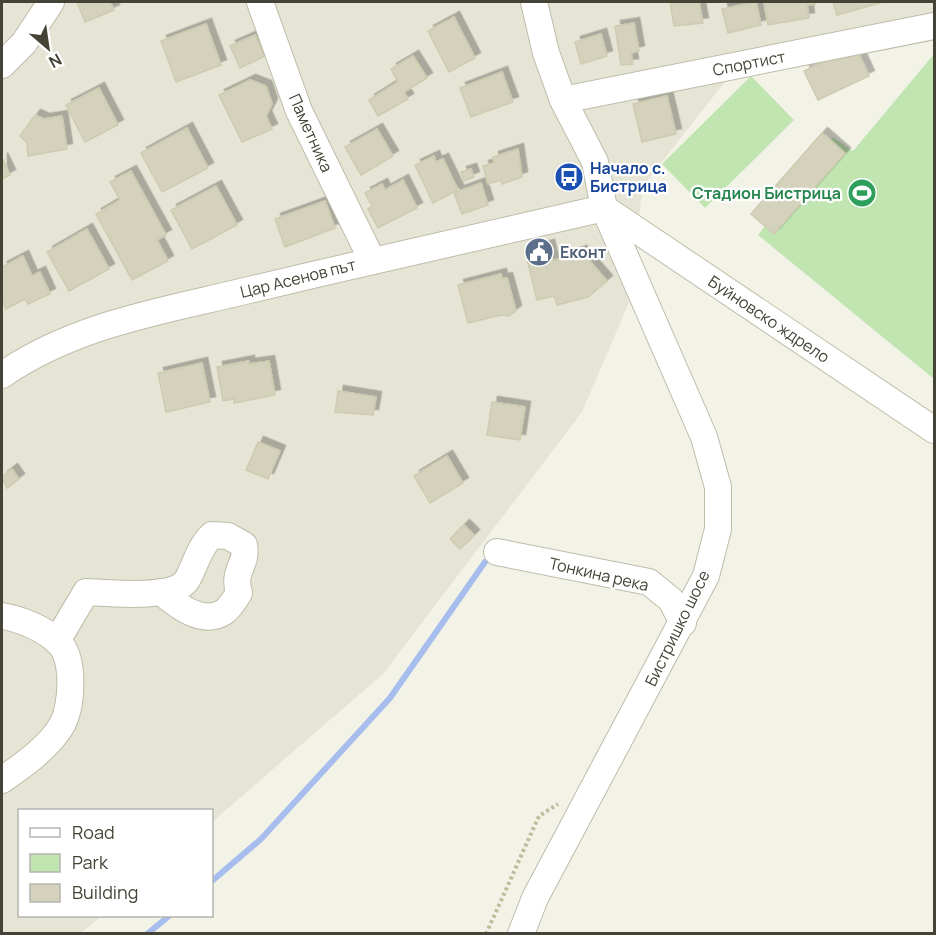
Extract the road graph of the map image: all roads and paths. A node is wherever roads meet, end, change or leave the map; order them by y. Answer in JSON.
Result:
{"nodes":[{"id":1,"x":51,"y":2,"type":"edge"},
{"id":2,"x":260,"y":2,"type":"edge"},
{"id":3,"x":531,"y":5,"type":"edge"},
{"id":4,"x":934,"y":26,"type":"edge"},
{"id":5,"x":2,"y":65,"type":"edge"},
{"id":6,"x":563,"y":100,"type":"junction"},
{"id":7,"x":604,"y":208,"type":"junction"},
{"id":8,"x":372,"y":260,"type":"junction"},
{"id":9,"x":2,"y":375,"type":"edge"},
{"id":10,"x":934,"y":430,"type":"edge"},
{"id":11,"x":497,"y":552,"type":"dead end"},
{"id":12,"x":161,"y":592,"type":"dead end"},
{"id":13,"x":2,"y":616,"type":"edge"},
{"id":14,"x":683,"y":623,"type":"junction"},
{"id":15,"x":57,"y":641,"type":"junction"},
{"id":16,"x":2,"y":780,"type":"edge"},
{"id":17,"x":559,"y":804,"type":"dead end"},
{"id":18,"x":486,"y":933,"type":"edge"},
{"id":19,"x":521,"y":933,"type":"edge"}],
"edges":[{"from":1,"to":5,"type":"street"},
{"from":2,"to":8,"type":"street","name":"Паметника"},
{"from":3,"to":6,"type":"street","name":"Бистришко шосе"},
{"from":4,"to":6,"type":"street","name":"Спортист"},
{"from":6,"to":7,"type":"street","name":"Бистришко шосе"},
{"from":7,"to":8,"type":"street","name":"Цар Асенов път"},
{"from":7,"to":10,"type":"street","name":"Буйновско ждрело"},
{"from":7,"to":14,"type":"street","name":"Бистришко шосе"},
{"from":8,"to":9,"type":"street","name":"Цар Асенов път"},
{"from":11,"to":14,"type":"street","name":"Тонкина река"},
{"from":12,"to":15,"type":"street"},
{"from":13,"to":15,"type":"street"},
{"from":14,"to":19,"type":"street","name":"Бистришко шосе"},
{"from":15,"to":16,"type":"street"},
{"from":17,"to":18,"type":"path"}]}
